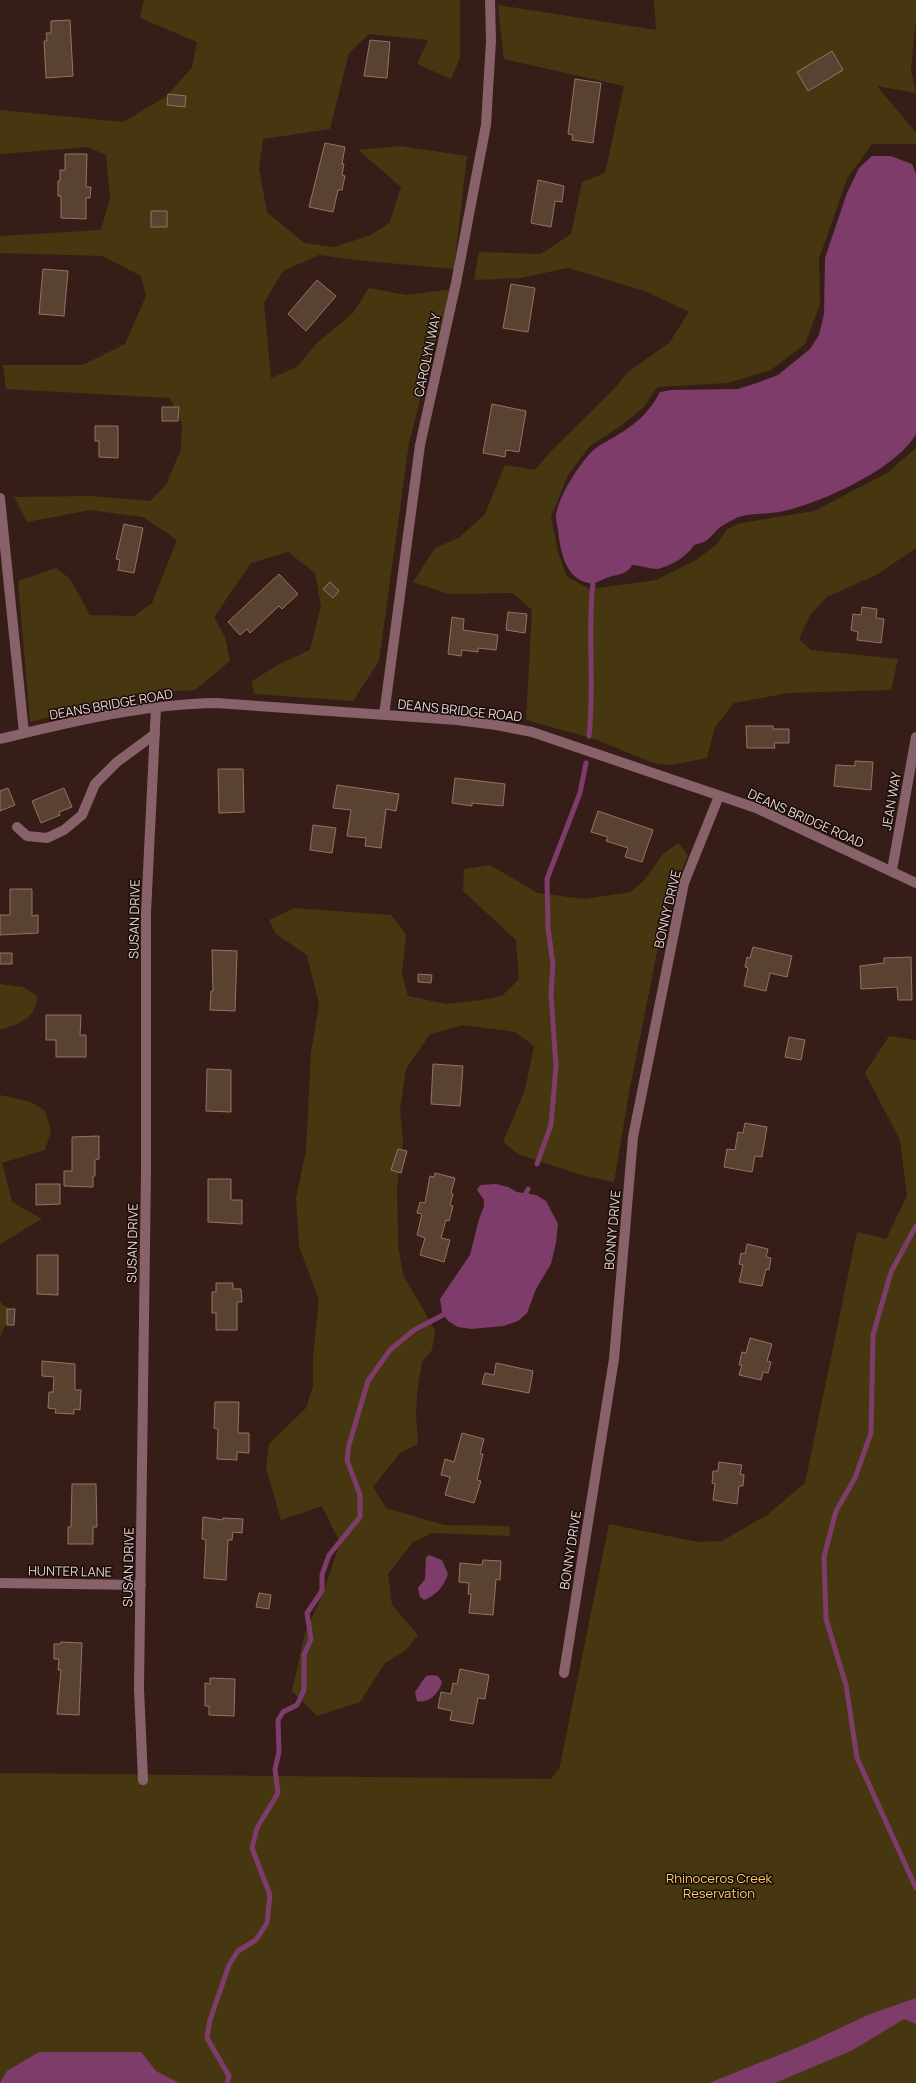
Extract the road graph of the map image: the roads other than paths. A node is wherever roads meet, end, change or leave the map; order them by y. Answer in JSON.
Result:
{"nodes":[{"id":1,"x":490,"y":0,"type":"edge"},
{"id":2,"x":0,"y":498,"type":"edge"},
{"id":3,"x":156,"y":707,"type":"junction"},
{"id":4,"x":384,"y":715,"type":"junction"},
{"id":5,"x":24,"y":733,"type":"junction"},
{"id":6,"x":155,"y":734,"type":"junction"},
{"id":7,"x":916,"y":736,"type":"edge"},
{"id":8,"x":0,"y":739,"type":"edge"},
{"id":9,"x":718,"y":796,"type":"junction"},
{"id":10,"x":17,"y":827,"type":"dead end"},
{"id":11,"x":892,"y":870,"type":"junction"},
{"id":12,"x":916,"y":883,"type":"edge"},
{"id":13,"x":0,"y":1584,"type":"edge"},
{"id":14,"x":141,"y":1585,"type":"junction"},
{"id":15,"x":564,"y":1673,"type":"dead end"},
{"id":16,"x":143,"y":1780,"type":"dead end"}],
"edges":[{"from":1,"to":4,"type":"street","name":"CAROLYN WAY"},
{"from":2,"to":5,"type":"street"},
{"from":3,"to":4,"type":"street","name":"DEANS BRIDGE ROAD"},
{"from":3,"to":5,"type":"street","name":"DEANS BRIDGE ROAD"},
{"from":3,"to":6,"type":"street","name":"SUSAN DRIVE"},
{"from":4,"to":9,"type":"street","name":"DEANS BRIDGE ROAD"},
{"from":5,"to":8,"type":"street","name":"DEANS BRIDGE ROAD"},
{"from":6,"to":10,"type":"street"},
{"from":6,"to":14,"type":"street","name":"SUSAN DRIVE"},
{"from":7,"to":11,"type":"street","name":"JEAN WAY"},
{"from":9,"to":11,"type":"street","name":"DEANS BRIDGE ROAD"},
{"from":9,"to":15,"type":"street","name":"BONNY DRIVE"},
{"from":11,"to":12,"type":"street","name":"DEANS BRIDGE ROAD"},
{"from":13,"to":14,"type":"street","name":"HUNTER LANE"},
{"from":14,"to":16,"type":"street","name":"SUSAN DRIVE"}]}
